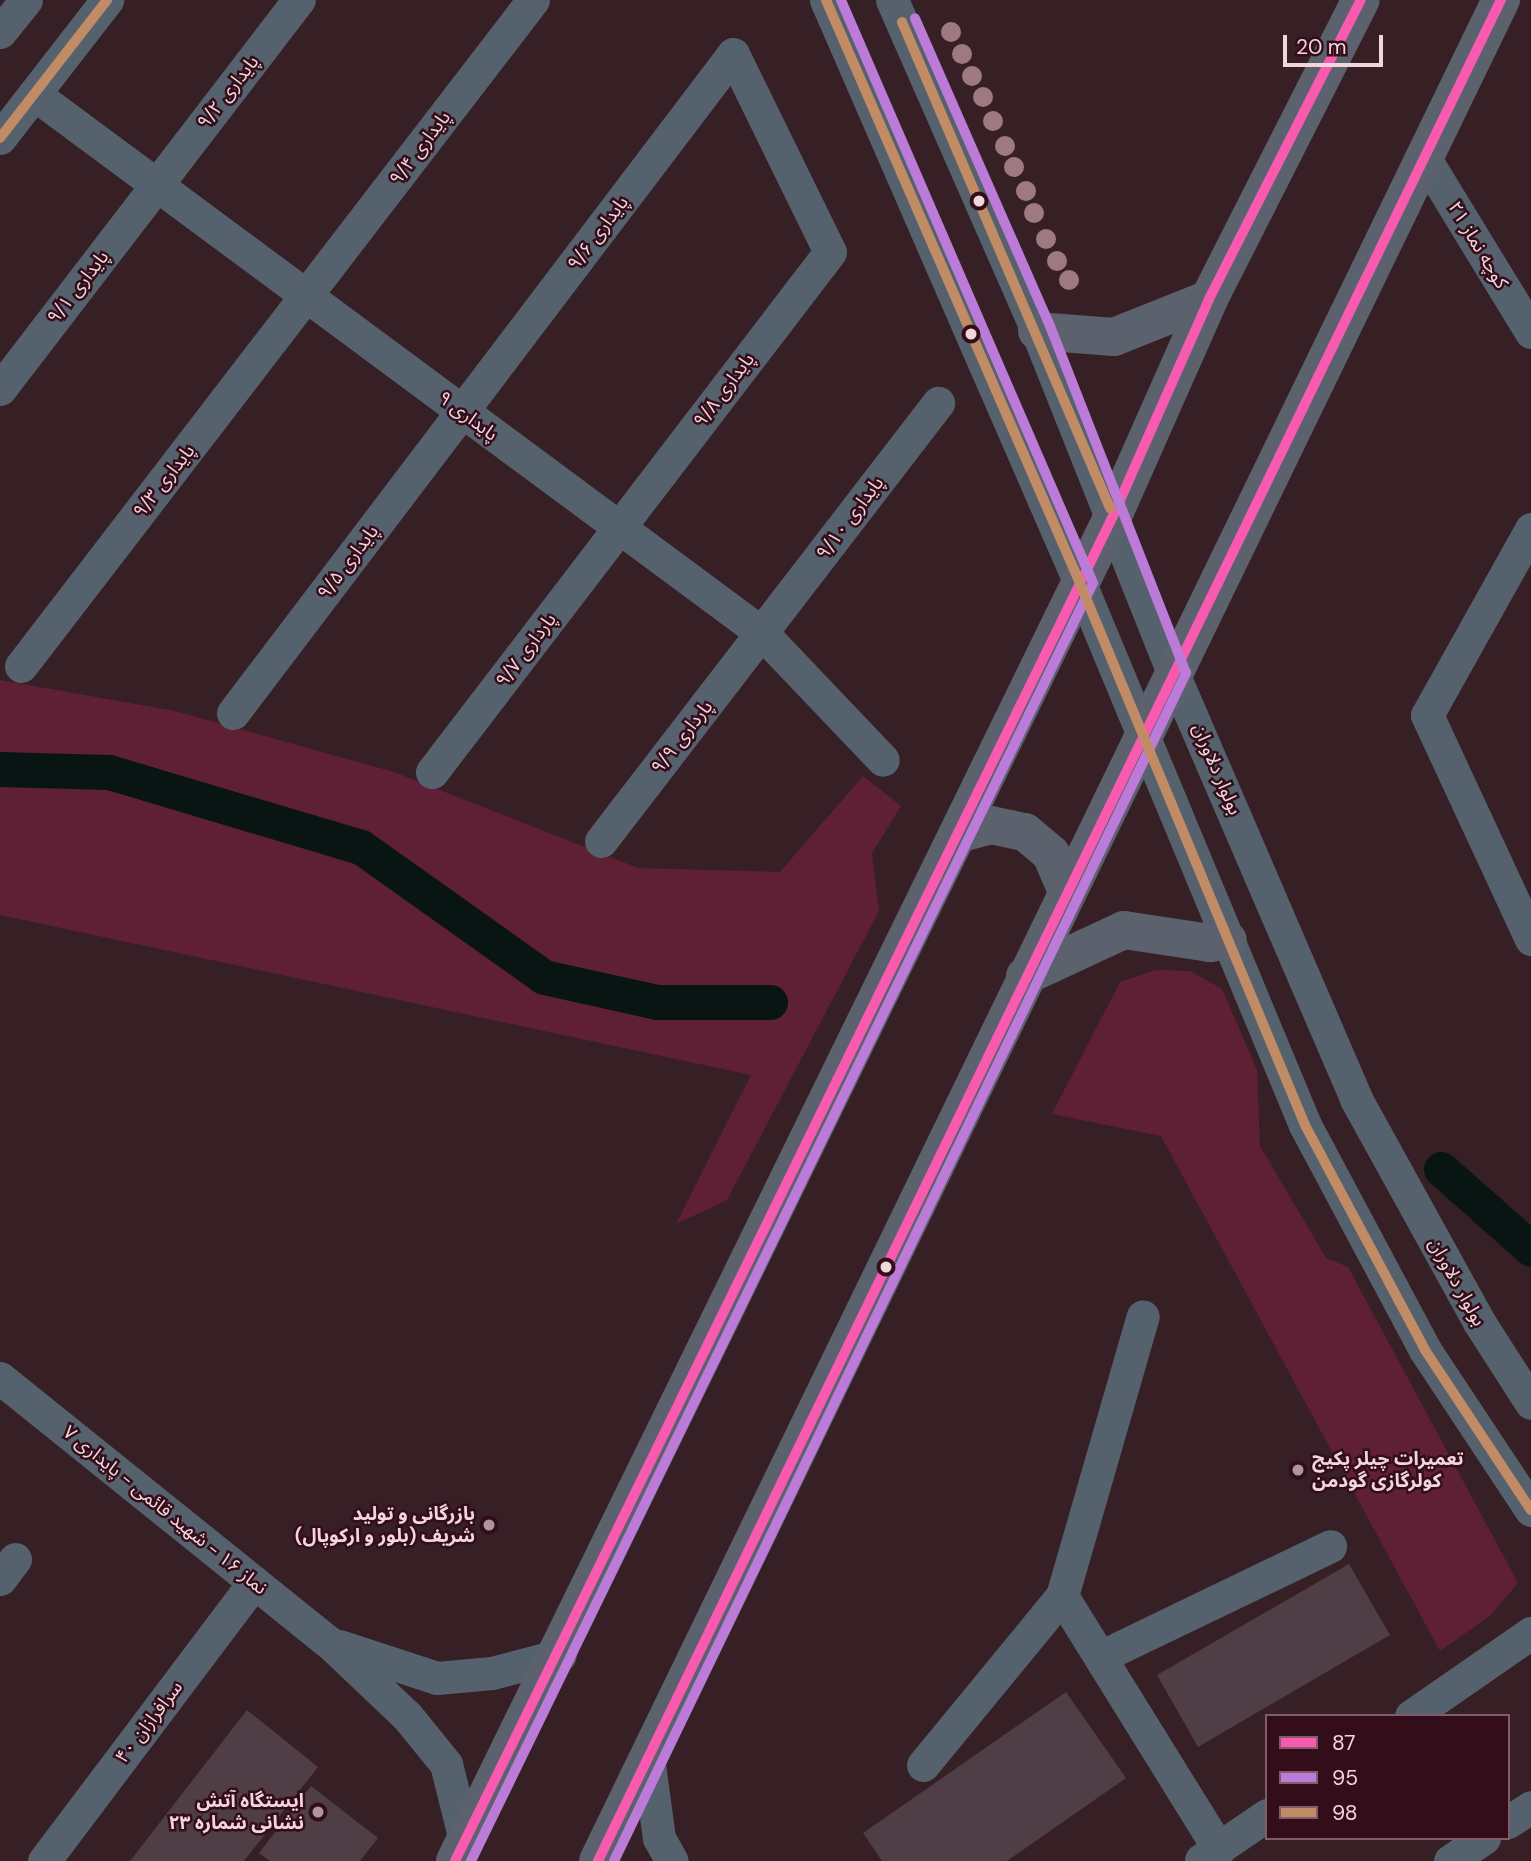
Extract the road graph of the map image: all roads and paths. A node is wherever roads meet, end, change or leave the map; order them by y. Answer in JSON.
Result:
{"nodes":[{"id":1,"x":26,"y":0,"type":"edge"},
{"id":2,"x":107,"y":0,"type":"edge"},
{"id":3,"x":299,"y":0,"type":"edge"},
{"id":4,"x":533,"y":0,"type":"edge"},
{"id":5,"x":826,"y":0,"type":"edge"},
{"id":6,"x":892,"y":0,"type":"edge"},
{"id":7,"x":1361,"y":0,"type":"edge"},
{"id":8,"x":1501,"y":0,"type":"edge"},
{"id":9,"x":0,"y":32,"type":"edge"},
{"id":10,"x":733,"y":54,"type":"joint"},
{"id":11,"x":34,"y":94,"type":"junction"},
{"id":12,"x":0,"y":138,"type":"edge"},
{"id":13,"x":1424,"y":157,"type":"junction"},
{"id":14,"x":157,"y":185,"type":"junction"},
{"id":15,"x":306,"y":296,"type":"junction"},
{"id":16,"x":1209,"y":299,"type":"junction"},
{"id":17,"x":1037,"y":331,"type":"junction"},
{"id":18,"x":1531,"y":332,"type":"edge"},
{"id":19,"x":0,"y":389,"type":"edge"},
{"id":20,"x":938,"y":403,"type":"dead end"},
{"id":21,"x":462,"y":411,"type":"junction"},
{"id":22,"x":1113,"y":516,"type":"junction"},
{"id":23,"x":619,"y":527,"type":"junction"},
{"id":24,"x":1531,"y":530,"type":"edge"},
{"id":25,"x":1079,"y":581,"type":"junction"},
{"id":26,"x":762,"y":633,"type":"junction"},
{"id":27,"x":21,"y":666,"type":"dead end"},
{"id":28,"x":1172,"y":671,"type":"junction"},
{"id":29,"x":233,"y":713,"type":"dead end"},
{"id":30,"x":1141,"y":733,"type":"junction"},
{"id":31,"x":883,"y":760,"type":"dead end"},
{"id":32,"x":432,"y":772,"type":"dead end"},
{"id":33,"x":958,"y":834,"type":"junction"},
{"id":34,"x":601,"y":841,"type":"dead end"},
{"id":35,"x":1065,"y":887,"type":"junction"},
{"id":36,"x":1531,"y":939,"type":"edge"},
{"id":37,"x":1228,"y":940,"type":"junction"},
{"id":38,"x":1025,"y":976,"type":"junction"},
{"id":39,"x":1143,"y":1316,"type":"dead end"},
{"id":40,"x":0,"y":1378,"type":"edge"},
{"id":41,"x":1531,"y":1403,"type":"edge"},
{"id":42,"x":1531,"y":1510,"type":"edge"},
{"id":43,"x":1330,"y":1546,"type":"dead end"},
{"id":44,"x":254,"y":1582,"type":"junction"},
{"id":45,"x":1062,"y":1596,"type":"junction"},
{"id":46,"x":1531,"y":1633,"type":"edge"},
{"id":47,"x":330,"y":1643,"type":"junction"},
{"id":48,"x":560,"y":1655,"type":"junction"},
{"id":49,"x":1104,"y":1655,"type":"junction"},
{"id":50,"x":1414,"y":1714,"type":"edge"},
{"id":51,"x":648,"y":1757,"type":"junction"},
{"id":52,"x":923,"y":1765,"type":"dead end"},
{"id":53,"x":1531,"y":1807,"type":"edge"},
{"id":54,"x":1265,"y":1816,"type":"edge"},
{"id":55,"x":1510,"y":1821,"type":"edge"},
{"id":56,"x":1481,"y":1840,"type":"edge"},
{"id":57,"x":460,"y":1850,"type":"edge"},
{"id":58,"x":1209,"y":1855,"type":"edge"},
{"id":59,"x":44,"y":1861,"type":"edge"},
{"id":60,"x":598,"y":1861,"type":"edge"},
{"id":61,"x":672,"y":1861,"type":"edge"},
{"id":62,"x":1450,"y":1861,"type":"edge"}],
"edges":[{"from":1,"to":9,"type":"street"},
{"from":2,"to":11,"type":"street"},
{"from":3,"to":14,"type":"street","name":"پایداری ۹/۲"},
{"from":4,"to":15,"type":"street","name":"پایداری ۹/۴"},
{"from":5,"to":25,"type":"street"},
{"from":6,"to":17,"type":"street","name":"بولوار دلاوران"},
{"from":7,"to":16,"type":"main road"},
{"from":8,"to":13,"type":"main road"},
{"from":10,"to":21,"type":"street","name":"پایداری ۹/۶"},
{"from":10,"to":23,"type":"street","name":"پایداری ۹/۸"},
{"from":11,"to":12,"type":"street"},
{"from":11,"to":14,"type":"street","name":"پایداری ۹"},
{"from":13,"to":18,"type":"street","name":"کوچه نماز ۲۱"},
{"from":13,"to":28,"type":"main road"},
{"from":14,"to":15,"type":"street","name":"پایداری ۹"},
{"from":14,"to":19,"type":"street","name":"پایداری ۹/۱"},
{"from":15,"to":21,"type":"street","name":"پایداری ۹"},
{"from":15,"to":27,"type":"street","name":"پایداری ۹/۳"},
{"from":16,"to":17,"type":"main road"},
{"from":16,"to":22,"type":"main road"},
{"from":17,"to":22,"type":"street","name":"بولوار دلاوران"},
{"from":20,"to":26,"type":"street","name":"پایداری ۹/۱۰"},
{"from":21,"to":23,"type":"street","name":"پایداری ۹"},
{"from":21,"to":29,"type":"street","name":"پایداری ۹/۵"},
{"from":22,"to":25,"type":"main road"},
{"from":22,"to":28,"type":"street","name":"بولوار دلاوران"},
{"from":23,"to":26,"type":"street","name":"پایداری ۹"},
{"from":23,"to":32,"type":"street","name":"پارداری ۹/۷"},
{"from":24,"to":36,"type":"street"},
{"from":25,"to":30,"type":"street"},
{"from":25,"to":33,"type":"main road"},
{"from":26,"to":31,"type":"street","name":"پایداری ۹"},
{"from":26,"to":34,"type":"street","name":"پارداری ۹/۹"},
{"from":28,"to":30,"type":"main road"},
{"from":28,"to":41,"type":"street","name":"بولوار دلاوران"},
{"from":30,"to":35,"type":"main road"},
{"from":30,"to":37,"type":"street"},
{"from":33,"to":35,"type":"main road"},
{"from":33,"to":48,"type":"main road"},
{"from":35,"to":38,"type":"main road"},
{"from":37,"to":38,"type":"main road"},
{"from":37,"to":42,"type":"street"},
{"from":38,"to":51,"type":"main road"},
{"from":39,"to":45,"type":"street"},
{"from":40,"to":44,"type":"street","name":"نماز ۱۶ - شهید قائمی - پایداری ۷"},
{"from":43,"to":49,"type":"street"},
{"from":44,"to":47,"type":"street","name":"نماز ۱۶ - شهید قائمی - پایداری ۷"},
{"from":44,"to":59,"type":"street","name":"سرافرازان ۴۰"},
{"from":45,"to":49,"type":"street"},
{"from":45,"to":52,"type":"street"},
{"from":46,"to":50,"type":"street"},
{"from":47,"to":48,"type":"street"},
{"from":47,"to":57,"type":"street"},
{"from":48,"to":57,"type":"main road"},
{"from":49,"to":58,"type":"street"},
{"from":51,"to":60,"type":"main road"},
{"from":51,"to":61,"type":"street"},
{"from":53,"to":55,"type":"street"},
{"from":54,"to":58,"type":"street"},
{"from":56,"to":62,"type":"street"}]}
